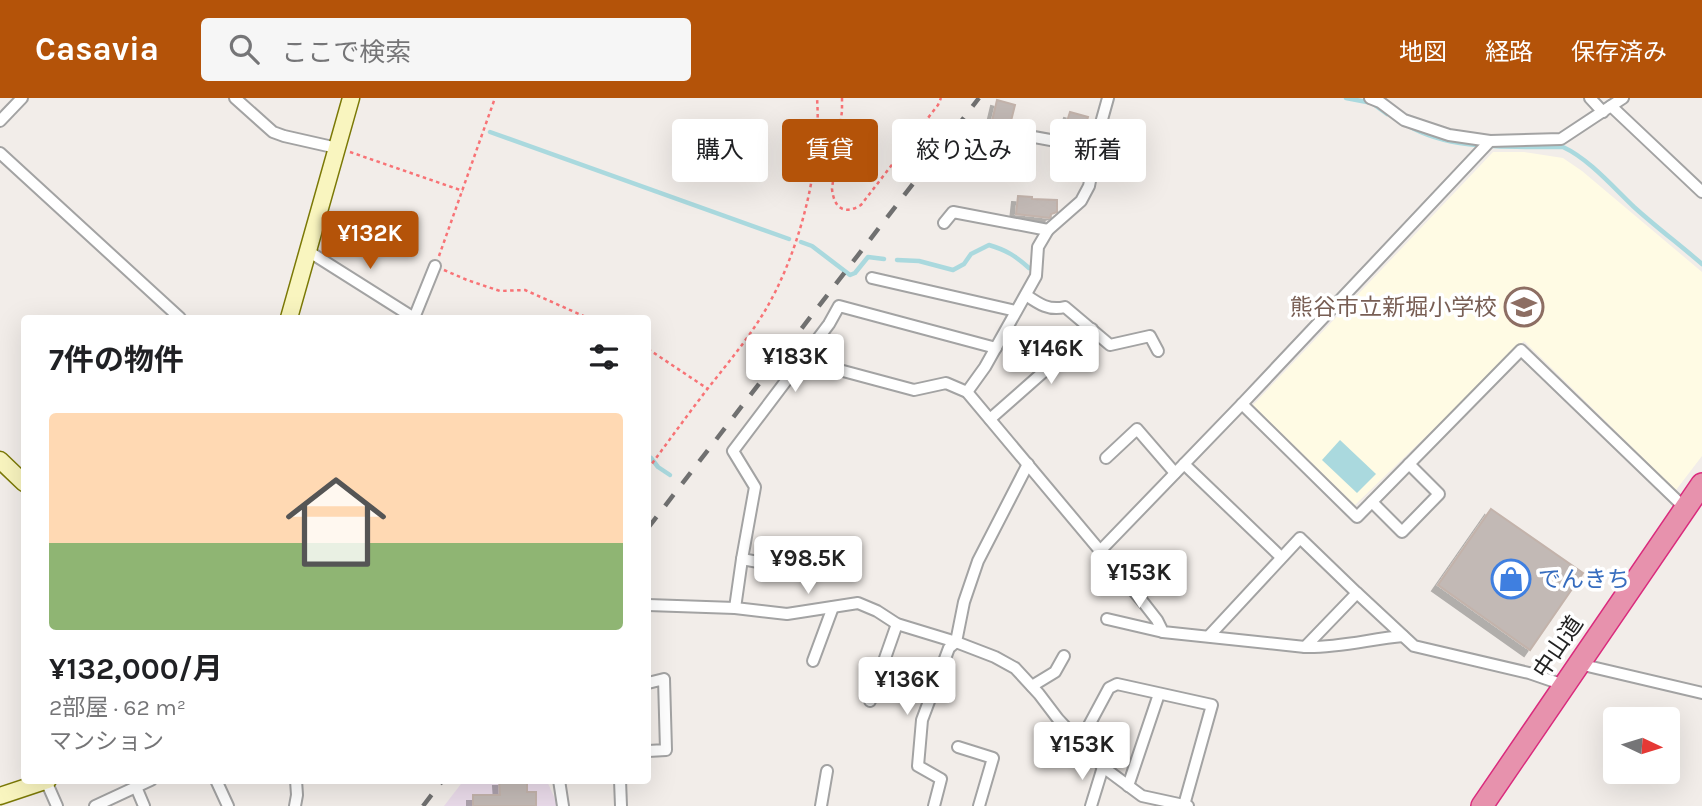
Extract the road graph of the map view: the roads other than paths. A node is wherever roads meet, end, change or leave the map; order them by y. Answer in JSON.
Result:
{"nodes":[{"id":1,"x":22,"y":98,"type":"edge"},
{"id":2,"x":234,"y":98,"type":"edge"},
{"id":3,"x":351,"y":98,"type":"edge"},
{"id":4,"x":1108,"y":98,"type":"edge"},
{"id":5,"x":1370,"y":98,"type":"edge"},
{"id":6,"x":1590,"y":98,"type":"edge"},
{"id":7,"x":1623,"y":98,"type":"edge"},
{"id":8,"x":1607,"y":109,"type":"junction"},
{"id":9,"x":1102,"y":119,"type":"edge"},
{"id":10,"x":0,"y":121,"type":"edge"},
{"id":11,"x":1490,"y":141,"type":"junction"},
{"id":12,"x":337,"y":148,"type":"junction"},
{"id":13,"x":0,"y":153,"type":"edge"},
{"id":14,"x":1090,"y":182,"type":"edge"},
{"id":15,"x":1702,"y":192,"type":"edge"},
{"id":16,"x":944,"y":223,"type":"dead end"},
{"id":17,"x":1048,"y":230,"type":"junction"},
{"id":18,"x":308,"y":251,"type":"junction"},
{"id":19,"x":435,"y":266,"type":"road end"},
{"id":20,"x":872,"y":278,"type":"dead end"},
{"id":21,"x":1026,"y":295,"type":"junction"},
{"id":22,"x":1016,"y":312,"type":"junction"},
{"id":23,"x":177,"y":315,"type":"edge"},
{"id":24,"x":290,"y":315,"type":"edge"},
{"id":25,"x":409,"y":315,"type":"edge"},
{"id":26,"x":415,"y":315,"type":"edge"},
{"id":27,"x":1092,"y":329,"type":"junction"},
{"id":28,"x":996,"y":348,"type":"junction"},
{"id":29,"x":1158,"y":351,"type":"dead end"},
{"id":30,"x":802,"y":359,"type":"junction"},
{"id":31,"x":967,"y":393,"type":"junction"},
{"id":32,"x":1242,"y":404,"type":"junction"},
{"id":33,"x":990,"y":419,"type":"junction"},
{"id":34,"x":1105,"y":458,"type":"dead end"},
{"id":35,"x":0,"y":460,"type":"edge"},
{"id":36,"x":1028,"y":464,"type":"junction"},
{"id":37,"x":1184,"y":464,"type":"junction"},
{"id":38,"x":1409,"y":464,"type":"junction"},
{"id":39,"x":1175,"y":473,"type":"junction"},
{"id":40,"x":21,"y":480,"type":"edge"},
{"id":41,"x":1702,"y":484,"type":"edge"},
{"id":42,"x":1372,"y":502,"type":"junction"},
{"id":43,"x":1685,"y":508,"type":"junction"},
{"id":44,"x":1100,"y":551,"type":"junction"},
{"id":45,"x":1281,"y":556,"type":"junction"},
{"id":46,"x":742,"y":559,"type":"junction"},
{"id":47,"x":805,"y":568,"type":"dead end"},
{"id":48,"x":1357,"y":593,"type":"junction"},
{"id":49,"x":651,"y":605,"type":"edge"},
{"id":50,"x":833,"y":607,"type":"junction"},
{"id":51,"x":735,"y":608,"type":"junction"},
{"id":52,"x":1107,"y":619,"type":"dead end"},
{"id":53,"x":897,"y":624,"type":"junction"},
{"id":54,"x":1163,"y":632,"type":"junction"},
{"id":55,"x":1209,"y":636,"type":"junction"},
{"id":56,"x":1403,"y":636,"type":"junction"},
{"id":57,"x":956,"y":642,"type":"junction"},
{"id":58,"x":1305,"y":647,"type":"junction"},
{"id":59,"x":1064,"y":656,"type":"dead end"},
{"id":60,"x":813,"y":662,"type":"dead end"},
{"id":61,"x":1578,"y":664,"type":"junction"},
{"id":62,"x":651,"y":682,"type":"edge"},
{"id":63,"x":1564,"y":685,"type":"junction"},
{"id":64,"x":1032,"y":686,"type":"junction"},
{"id":65,"x":1702,"y":693,"type":"edge"},
{"id":66,"x":1159,"y":694,"type":"junction"},
{"id":67,"x":870,"y":701,"type":"dead end"},
{"id":68,"x":1080,"y":742,"type":"junction"},
{"id":69,"x":958,"y":747,"type":"dead end"},
{"id":70,"x":651,"y":751,"type":"edge"},
{"id":71,"x":1103,"y":767,"type":"junction"},
{"id":72,"x":827,"y":771,"type":"dead end"},
{"id":73,"x":38,"y":784,"type":"edge"},
{"id":74,"x":48,"y":784,"type":"edge"},
{"id":75,"x":142,"y":784,"type":"edge"},
{"id":76,"x":218,"y":784,"type":"edge"},
{"id":77,"x":296,"y":784,"type":"edge"},
{"id":78,"x":560,"y":784,"type":"edge"},
{"id":79,"x":620,"y":784,"type":"edge"},
{"id":80,"x":1128,"y":786,"type":"junction"},
{"id":81,"x":136,"y":787,"type":"junction"},
{"id":82,"x":0,"y":796,"type":"edge"},
{"id":83,"x":57,"y":806,"type":"edge"},
{"id":84,"x":95,"y":806,"type":"edge"},
{"id":85,"x":144,"y":806,"type":"edge"},
{"id":86,"x":228,"y":806,"type":"edge"},
{"id":87,"x":295,"y":806,"type":"edge"},
{"id":88,"x":563,"y":806,"type":"edge"},
{"id":89,"x":621,"y":806,"type":"edge"},
{"id":90,"x":821,"y":806,"type":"edge"},
{"id":91,"x":934,"y":806,"type":"edge"},
{"id":92,"x":979,"y":806,"type":"edge"},
{"id":93,"x":1091,"y":806,"type":"edge"},
{"id":94,"x":1186,"y":806,"type":"edge"},
{"id":95,"x":1482,"y":806,"type":"edge"}],
"edges":[{"from":1,"to":10,"type":"street"},
{"from":2,"to":12,"type":"street"},
{"from":3,"to":12,"type":"street"},
{"from":4,"to":9,"type":"street"},
{"from":5,"to":11,"type":"street"},
{"from":6,"to":8,"type":"street"},
{"from":7,"to":8,"type":"street"},
{"from":8,"to":11,"type":"street"},
{"from":8,"to":15,"type":"street"},
{"from":11,"to":32,"type":"street"},
{"from":12,"to":18,"type":"street"},
{"from":13,"to":23,"type":"street"},
{"from":14,"to":17,"type":"street"},
{"from":16,"to":17,"type":"street"},
{"from":17,"to":21,"type":"street"},
{"from":18,"to":24,"type":"street"},
{"from":18,"to":25,"type":"street"},
{"from":19,"to":26,"type":"street"},
{"from":20,"to":22,"type":"street"},
{"from":21,"to":22,"type":"street"},
{"from":21,"to":27,"type":"street"},
{"from":22,"to":28,"type":"street"},
{"from":27,"to":29,"type":"street"},
{"from":27,"to":33,"type":"street"},
{"from":28,"to":30,"type":"street"},
{"from":28,"to":31,"type":"street"},
{"from":30,"to":31,"type":"street"},
{"from":30,"to":46,"type":"street"},
{"from":31,"to":33,"type":"street"},
{"from":32,"to":37,"type":"street"},
{"from":32,"to":42,"type":"street"},
{"from":33,"to":36,"type":"street"},
{"from":34,"to":39,"type":"street"},
{"from":35,"to":40,"type":"street"},
{"from":36,"to":44,"type":"street"},
{"from":36,"to":57,"type":"street"},
{"from":37,"to":39,"type":"street"},
{"from":37,"to":45,"type":"street"},
{"from":38,"to":42,"type":"street"},
{"from":38,"to":42,"type":"street"},
{"from":38,"to":43,"type":"street"},
{"from":39,"to":44,"type":"street"},
{"from":41,"to":43,"type":"highway","name":"中山道"},
{"from":43,"to":61,"type":"highway","name":"中山道"},
{"from":44,"to":54,"type":"street"},
{"from":45,"to":48,"type":"street"},
{"from":45,"to":55,"type":"street"},
{"from":46,"to":47,"type":"street"},
{"from":46,"to":51,"type":"street"},
{"from":48,"to":56,"type":"street"},
{"from":48,"to":58,"type":"street"},
{"from":49,"to":51,"type":"street"},
{"from":50,"to":51,"type":"street"},
{"from":50,"to":53,"type":"street"},
{"from":50,"to":60,"type":"street"},
{"from":52,"to":54,"type":"street"},
{"from":53,"to":57,"type":"street"},
{"from":53,"to":67,"type":"street"},
{"from":54,"to":55,"type":"street"},
{"from":55,"to":58,"type":"street"},
{"from":56,"to":58,"type":"street"},
{"from":56,"to":63,"type":"street"},
{"from":57,"to":64,"type":"street"},
{"from":57,"to":91,"type":"street"},
{"from":59,"to":64,"type":"street"},
{"from":61,"to":63,"type":"highway","name":"中山道"},
{"from":61,"to":65,"type":"street"},
{"from":62,"to":70,"type":"street"},
{"from":63,"to":95,"type":"highway","name":"中山道"},
{"from":64,"to":68,"type":"street"},
{"from":66,"to":68,"type":"street"},
{"from":66,"to":80,"type":"street"},
{"from":66,"to":94,"type":"street"},
{"from":68,"to":71,"type":"street"},
{"from":69,"to":92,"type":"street"},
{"from":71,"to":80,"type":"street"},
{"from":71,"to":93,"type":"street"},
{"from":72,"to":90,"type":"street"},
{"from":73,"to":82,"type":"street"},
{"from":74,"to":83,"type":"street"},
{"from":75,"to":81,"type":"street"},
{"from":76,"to":86,"type":"street"},
{"from":77,"to":87,"type":"street"},
{"from":78,"to":88,"type":"street"},
{"from":79,"to":89,"type":"street"},
{"from":80,"to":94,"type":"street"},
{"from":81,"to":84,"type":"street"},
{"from":81,"to":85,"type":"street"}]}
